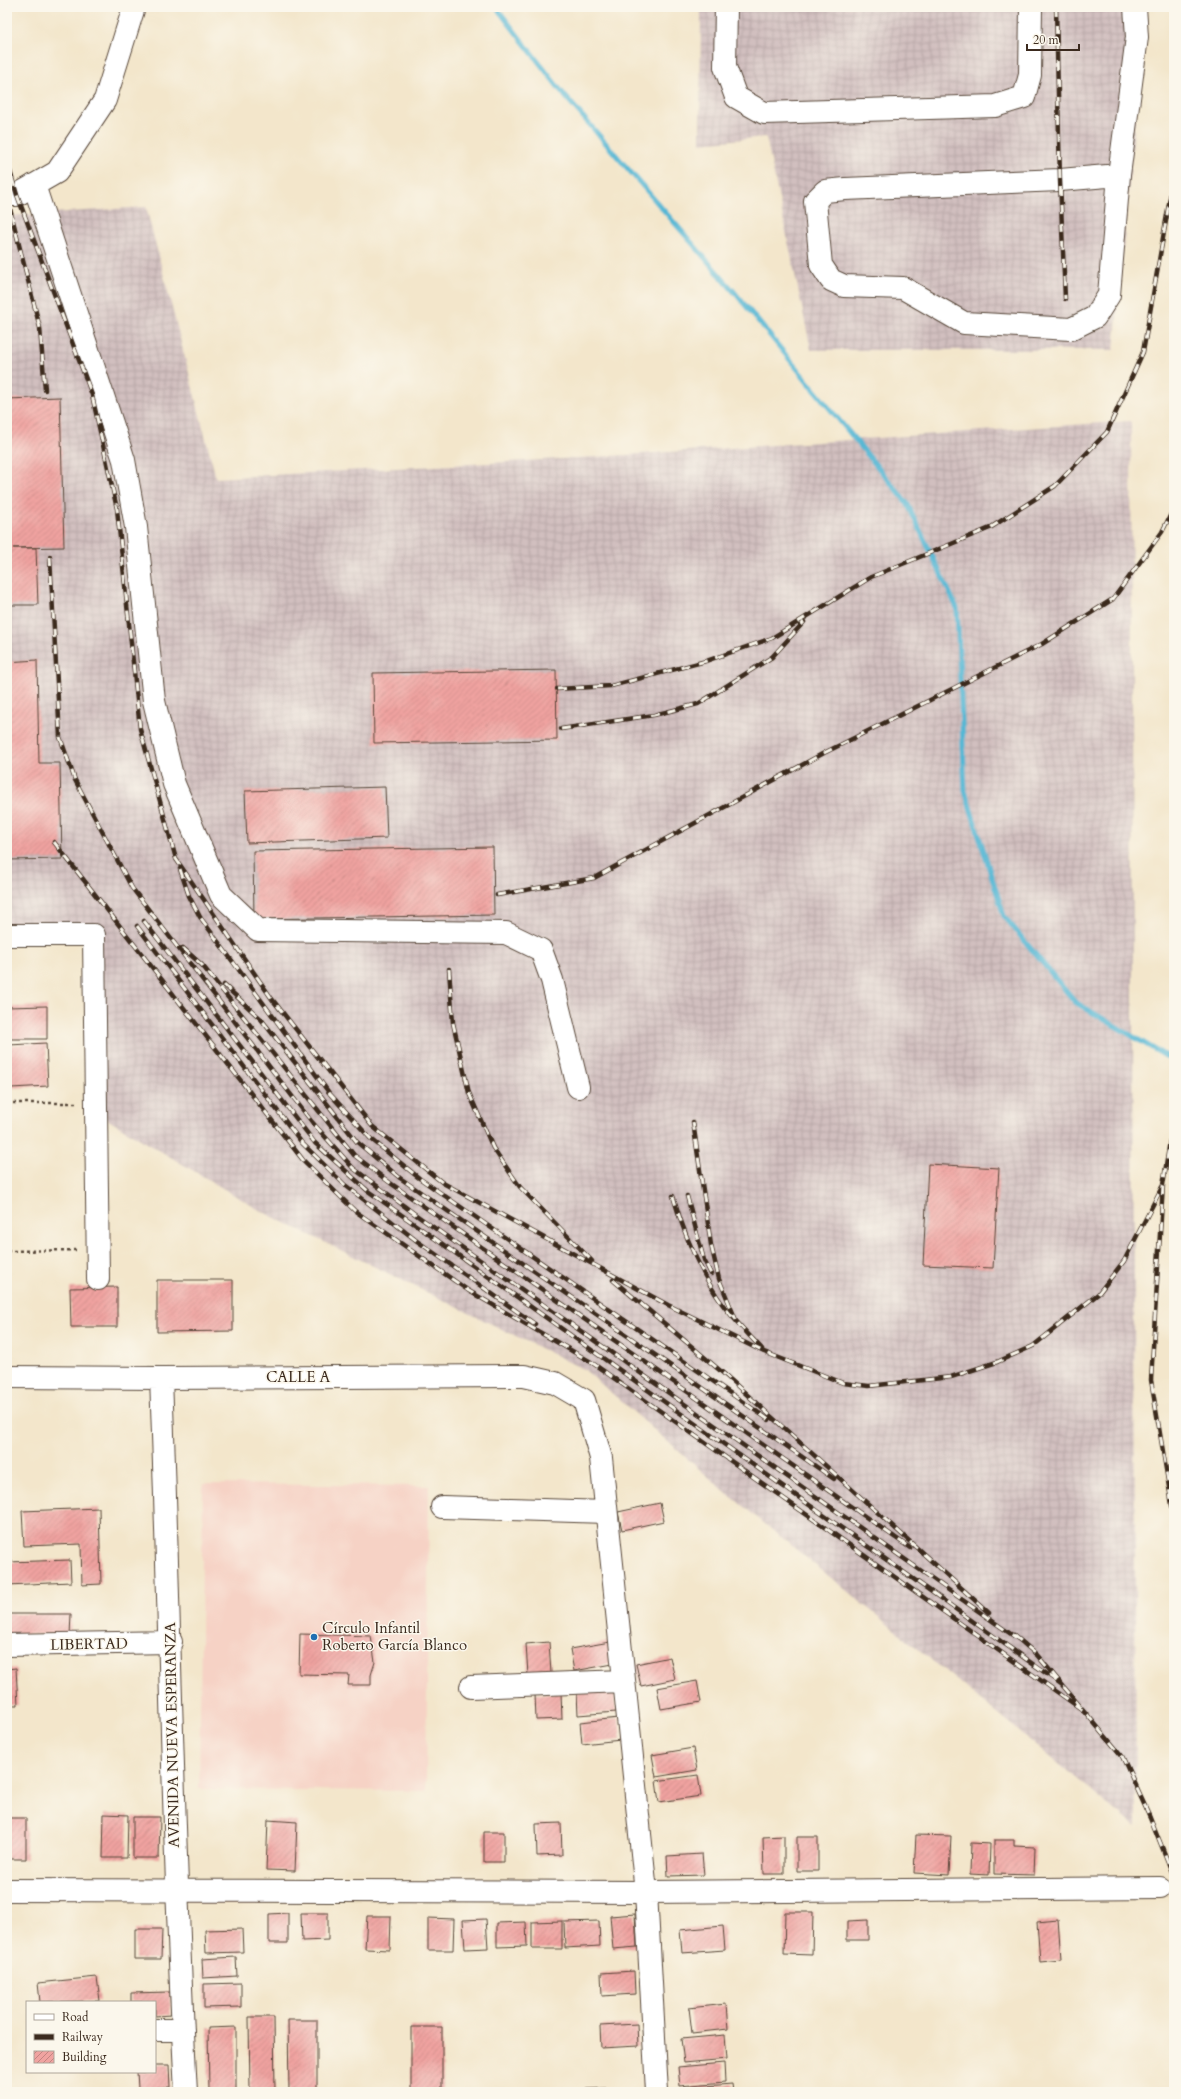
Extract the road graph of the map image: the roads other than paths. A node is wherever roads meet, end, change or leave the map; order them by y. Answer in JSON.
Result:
{"nodes":[{"id":1,"x":134,"y":7,"type":"edge"},
{"id":2,"x":726,"y":7,"type":"edge"},
{"id":3,"x":1030,"y":7,"type":"edge"},
{"id":4,"x":1135,"y":7,"type":"edge"},
{"id":5,"x":1119,"y":175,"type":"junction"},
{"id":6,"x":34,"y":185,"type":"junction"},
{"id":7,"x":7,"y":195,"type":"edge"},
{"id":8,"x":7,"y":935,"type":"edge"},
{"id":9,"x":578,"y":1087,"type":"dead end"},
{"id":10,"x":98,"y":1279,"type":"dead end"},
{"id":11,"x":7,"y":1377,"type":"edge"},
{"id":12,"x":161,"y":1378,"type":"junction"},
{"id":13,"x":442,"y":1507,"type":"dead end"},
{"id":14,"x":606,"y":1512,"type":"junction"},
{"id":15,"x":171,"y":1642,"type":"junction"},
{"id":16,"x":7,"y":1645,"type":"edge"},
{"id":17,"x":623,"y":1681,"type":"junction"},
{"id":18,"x":471,"y":1687,"type":"dead end"},
{"id":19,"x":1160,"y":1888,"type":"dead end"},
{"id":20,"x":7,"y":1890,"type":"edge"},
{"id":21,"x":176,"y":1890,"type":"junction"},
{"id":22,"x":646,"y":1892,"type":"junction"},
{"id":23,"x":156,"y":2030,"type":"edge"},
{"id":24,"x":183,"y":2030,"type":"junction"},
{"id":25,"x":186,"y":2092,"type":"edge"},
{"id":26,"x":657,"y":2092,"type":"edge"}],
"edges":[{"from":1,"to":6,"type":"street"},
{"from":2,"to":3,"type":"street"},
{"from":4,"to":5,"type":"street"},
{"from":5,"to":5,"type":"street"},
{"from":6,"to":7,"type":"street"},
{"from":6,"to":9,"type":"street"},
{"from":8,"to":10,"type":"street"},
{"from":11,"to":12,"type":"street","name":"CALLE A"},
{"from":12,"to":14,"type":"street","name":"CALLE A"},
{"from":12,"to":15,"type":"street","name":"AVENIDA NUEVA ESPERANZA"},
{"from":13,"to":14,"type":"street"},
{"from":14,"to":17,"type":"street"},
{"from":15,"to":16,"type":"street","name":"LIBERTAD"},
{"from":15,"to":21,"type":"street","name":"AVENIDA NUEVA ESPERANZA"},
{"from":17,"to":18,"type":"street"},
{"from":17,"to":22,"type":"street"},
{"from":19,"to":22,"type":"street"},
{"from":20,"to":21,"type":"street"},
{"from":21,"to":22,"type":"street"},
{"from":21,"to":24,"type":"street","name":"AVENIDA NUEVA ESPERANZA"},
{"from":22,"to":26,"type":"street"},
{"from":23,"to":24,"type":"street"},
{"from":24,"to":25,"type":"street","name":"AVENIDA NUEVA ESPERANZA"}]}
